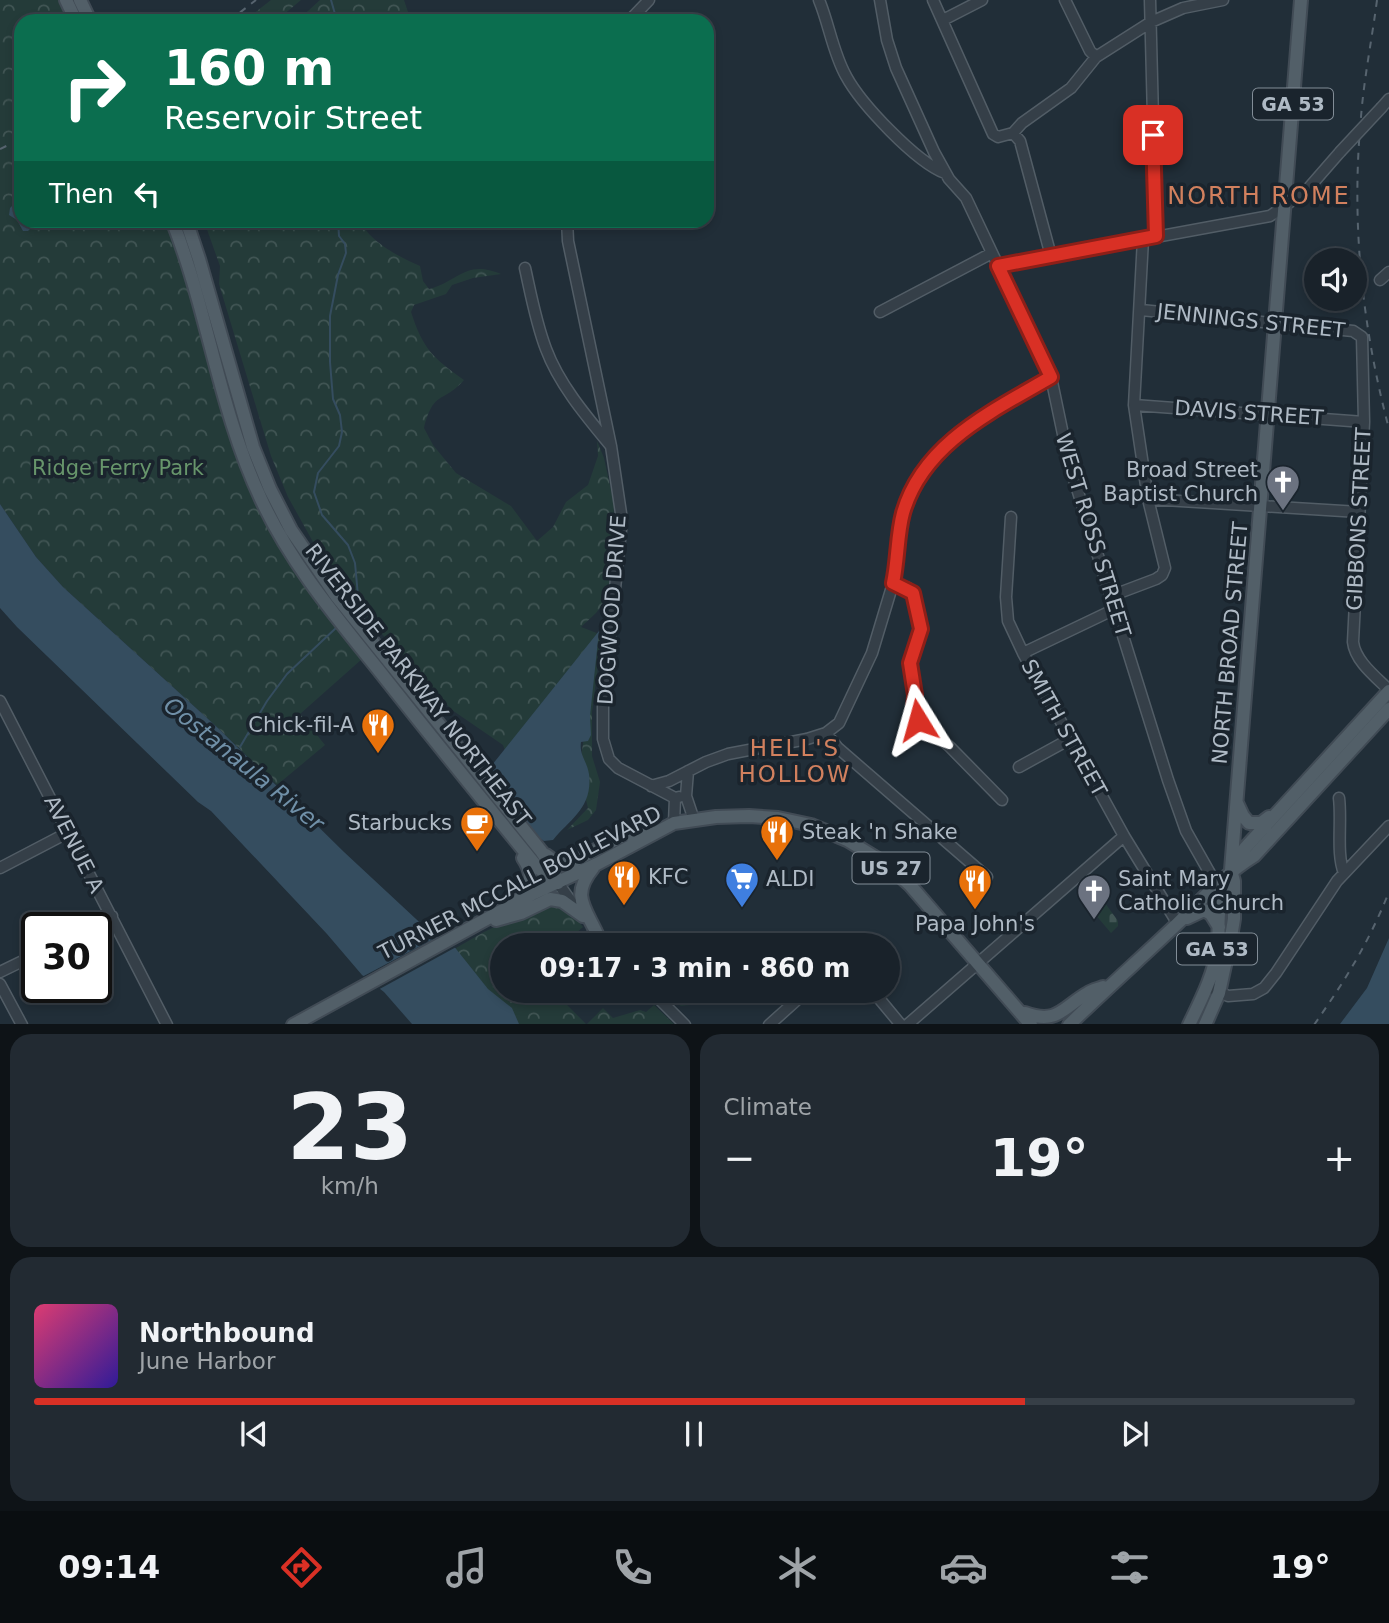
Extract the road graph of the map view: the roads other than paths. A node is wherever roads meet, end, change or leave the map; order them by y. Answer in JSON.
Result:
{"nodes":[{"id":1,"x":649,"y":0,"type":"edge"},
{"id":2,"x":819,"y":0,"type":"edge"},
{"id":3,"x":880,"y":0,"type":"edge"},
{"id":4,"x":933,"y":0,"type":"edge"},
{"id":5,"x":982,"y":0,"type":"edge"},
{"id":6,"x":1065,"y":0,"type":"edge"},
{"id":7,"x":1150,"y":0,"type":"edge"},
{"id":8,"x":1223,"y":0,"type":"edge"},
{"id":9,"x":1301,"y":0,"type":"edge"},
{"id":10,"x":636,"y":14,"type":"edge"},
{"id":11,"x":943,"y":20,"type":"junction"},
{"id":12,"x":1151,"y":22,"type":"junction"},
{"id":13,"x":1096,"y":57,"type":"junction"},
{"id":14,"x":1385,"y":103,"type":"edge"},
{"id":15,"x":1013,"y":133,"type":"junction"},
{"id":16,"x":946,"y":173,"type":"junction"},
{"id":17,"x":1284,"y":207,"type":"junction"},
{"id":18,"x":175,"y":228,"type":"edge"},
{"id":19,"x":189,"y":228,"type":"edge"},
{"id":20,"x":567,"y":228,"type":"edge"},
{"id":21,"x":1156,"y":236,"type":"junction"},
{"id":22,"x":1143,"y":239,"type":"junction"},
{"id":23,"x":992,"y":253,"type":"junction"},
{"id":24,"x":1051,"y":256,"type":"junction"},
{"id":25,"x":998,"y":266,"type":"junction"},
{"id":26,"x":525,"y":268,"type":"dead end"},
{"id":27,"x":1389,"y":272,"type":"edge"},
{"id":28,"x":1380,"y":280,"type":"dead end"},
{"id":29,"x":1141,"y":310,"type":"junction"},
{"id":30,"x":880,"y":312,"type":"dead end"},
{"id":31,"x":1275,"y":322,"type":"junction"},
{"id":32,"x":1360,"y":335,"type":"joint"},
{"id":33,"x":1051,"y":377,"type":"junction"},
{"id":34,"x":1134,"y":405,"type":"junction"},
{"id":35,"x":1268,"y":415,"type":"junction"},
{"id":36,"x":1364,"y":422,"type":"junction"},
{"id":37,"x":611,"y":446,"type":"junction"},
{"id":38,"x":1148,"y":499,"type":"junction"},
{"id":39,"x":1260,"y":505,"type":"junction"},
{"id":40,"x":1359,"y":512,"type":"junction"},
{"id":41,"x":1011,"y":517,"type":"dead end"},
{"id":42,"x":893,"y":583,"type":"junction"},
{"id":43,"x":1111,"y":596,"type":"junction"},
{"id":44,"x":332,"y":601,"type":"junction"},
{"id":45,"x":1115,"y":609,"type":"junction"},
{"id":46,"x":371,"y":651,"type":"junction"},
{"id":47,"x":1023,"y":653,"type":"junction"},
{"id":48,"x":1389,"y":690,"type":"edge"},
{"id":49,"x":0,"y":701,"type":"edge"},
{"id":50,"x":1389,"y":709,"type":"edge"},
{"id":51,"x":826,"y":733,"type":"junction"},
{"id":52,"x":432,"y":737,"type":"junction"},
{"id":53,"x":1070,"y":739,"type":"junction"},
{"id":54,"x":1321,"y":766,"type":"junction"},
{"id":55,"x":1019,"y":767,"type":"dead end"},
{"id":56,"x":688,"y":771,"type":"junction"},
{"id":57,"x":652,"y":786,"type":"junction"},
{"id":58,"x":680,"y":797,"type":"junction"},
{"id":59,"x":1339,"y":798,"type":"dead end"},
{"id":60,"x":1002,"y":800,"type":"dead end"},
{"id":61,"x":1237,"y":803,"type":"junction"},
{"id":62,"x":694,"y":820,"type":"junction"},
{"id":63,"x":674,"y":823,"type":"junction"},
{"id":64,"x":1389,"y":826,"type":"edge"},
{"id":65,"x":661,"y":829,"type":"junction"},
{"id":66,"x":67,"y":833,"type":"junction"},
{"id":67,"x":1124,"y":836,"type":"junction"},
{"id":68,"x":541,"y":851,"type":"junction"},
{"id":69,"x":597,"y":864,"type":"junction"},
{"id":70,"x":0,"y":868,"type":"edge"},
{"id":71,"x":1231,"y":870,"type":"junction"},
{"id":72,"x":1344,"y":873,"type":"junction"},
{"id":73,"x":988,"y":877,"type":"dead end"},
{"id":74,"x":558,"y":883,"type":"junction"},
{"id":75,"x":1216,"y":884,"type":"junction"},
{"id":76,"x":515,"y":904,"type":"junction"},
{"id":77,"x":110,"y":912,"type":"edge"},
{"id":78,"x":112,"y":916,"type":"edge"},
{"id":79,"x":583,"y":916,"type":"junction"},
{"id":80,"x":1178,"y":924,"type":"junction"},
{"id":81,"x":477,"y":925,"type":"junction"},
{"id":82,"x":1219,"y":927,"type":"junction"},
{"id":83,"x":596,"y":933,"type":"edge"},
{"id":84,"x":597,"y":933,"type":"edge"},
{"id":85,"x":978,"y":961,"type":"junction"},
{"id":86,"x":21,"y":962,"type":"edge"},
{"id":87,"x":0,"y":972,"type":"edge"},
{"id":88,"x":0,"y":984,"type":"edge"},
{"id":89,"x":1110,"y":985,"type":"junction"},
{"id":90,"x":1213,"y":990,"type":"junction"},
{"id":91,"x":663,"y":1003,"type":"edge"},
{"id":92,"x":793,"y":1003,"type":"edge"},
{"id":93,"x":883,"y":1003,"type":"edge"},
{"id":94,"x":1019,"y":1009,"type":"junction"},
{"id":95,"x":22,"y":1024,"type":"edge"},
{"id":96,"x":167,"y":1024,"type":"edge"},
{"id":97,"x":293,"y":1024,"type":"edge"},
{"id":98,"x":685,"y":1024,"type":"edge"},
{"id":99,"x":769,"y":1024,"type":"edge"},
{"id":100,"x":901,"y":1024,"type":"edge"},
{"id":101,"x":907,"y":1024,"type":"edge"},
{"id":102,"x":1031,"y":1024,"type":"edge"},
{"id":103,"x":1069,"y":1024,"type":"edge"},
{"id":104,"x":1188,"y":1024,"type":"edge"},
{"id":105,"x":1205,"y":1024,"type":"edge"}],
"edges":[{"from":1,"to":10,"type":"street"},
{"from":2,"to":16,"type":"street"},
{"from":3,"to":16,"type":"street","name":"WEST ROSS STREET"},
{"from":4,"to":11,"type":"street"},
{"from":5,"to":11,"type":"street"},
{"from":6,"to":13,"type":"street"},
{"from":7,"to":12,"type":"street"},
{"from":8,"to":12,"type":"street"},
{"from":9,"to":17,"type":"main road","name":"NORTH BROAD STREET","number":"GA 53"},
{"from":11,"to":15,"type":"street"},
{"from":12,"to":13,"type":"street"},
{"from":12,"to":21,"type":"street"},
{"from":13,"to":15,"type":"street"},
{"from":14,"to":17,"type":"street","bridge":true},
{"from":15,"to":24,"type":"street"},
{"from":16,"to":23,"type":"street","name":"WEST ROSS STREET"},
{"from":17,"to":21,"type":"street"},
{"from":17,"to":31,"type":"main road","name":"NORTH BROAD STREET","number":"GA 53"},
{"from":18,"to":44,"type":"main road","name":"RIVERSIDE PARKWAY NORTHEAST"},
{"from":19,"to":44,"type":"main road","name":"RIVERSIDE PARKWAY NORTHEAST"},
{"from":20,"to":37,"type":"street","name":"DOGWOOD DRIVE"},
{"from":21,"to":22,"type":"street"},
{"from":22,"to":24,"type":"street"},
{"from":22,"to":29,"type":"street"},
{"from":23,"to":25,"type":"street","name":"WEST ROSS STREET"},
{"from":23,"to":30,"type":"street"},
{"from":24,"to":25,"type":"street"},
{"from":25,"to":33,"type":"street","name":"WEST ROSS STREET"},
{"from":26,"to":37,"type":"street"},
{"from":27,"to":28,"type":"street"},
{"from":29,"to":31,"type":"street","name":"JENNINGS STREET"},
{"from":29,"to":34,"type":"street"},
{"from":31,"to":32,"type":"street","name":"JENNINGS STREET"},
{"from":31,"to":35,"type":"main road","name":"NORTH BROAD STREET","number":"GA 53"},
{"from":32,"to":36,"type":"street","name":"GIBBONS STREET"},
{"from":33,"to":42,"type":"street"},
{"from":33,"to":43,"type":"street","name":"WEST ROSS STREET"},
{"from":34,"to":35,"type":"street","name":"DAVIS STREET"},
{"from":34,"to":38,"type":"street"},
{"from":35,"to":36,"type":"street","name":"DAVIS STREET"},
{"from":35,"to":39,"type":"main road","name":"NORTH BROAD STREET","number":"GA 53"},
{"from":36,"to":40,"type":"street","name":"GIBBONS STREET"},
{"from":37,"to":57,"type":"street","name":"DOGWOOD DRIVE"},
{"from":38,"to":39,"type":"street"},
{"from":38,"to":43,"type":"street"},
{"from":39,"to":40,"type":"street"},
{"from":39,"to":61,"type":"main road","name":"NORTH BROAD STREET","number":"GA 53"},
{"from":40,"to":48,"type":"street","name":"GIBBONS STREET"},
{"from":41,"to":47,"type":"street","name":"SMITH STREET"},
{"from":42,"to":51,"type":"street"},
{"from":42,"to":60,"type":"street"},
{"from":43,"to":45,"type":"street","name":"WEST ROSS STREET"},
{"from":44,"to":46,"type":"main road","name":"RIVERSIDE PARKWAY NORTHEAST"},
{"from":45,"to":47,"type":"street"},
{"from":45,"to":75,"type":"street","name":"WEST ROSS STREET"},
{"from":46,"to":52,"type":"main road","name":"RIVERSIDE PARKWAY NORTHEAST"},
{"from":46,"to":68,"type":"main road","name":"RIVERSIDE PARKWAY NORTHEAST"},
{"from":47,"to":53,"type":"street","name":"SMITH STREET"},
{"from":48,"to":54,"type":"main road"},
{"from":49,"to":66,"type":"street","name":"AVENUE A"},
{"from":50,"to":71,"type":"main road"},
{"from":51,"to":56,"type":"street"},
{"from":51,"to":73,"type":"street"},
{"from":52,"to":74,"type":"main road","name":"RIVERSIDE PARKWAY NORTHEAST"},
{"from":52,"to":76,"type":"main road"},
{"from":53,"to":55,"type":"street"},
{"from":53,"to":67,"type":"street","name":"SMITH STREET"},
{"from":54,"to":61,"type":"main road"},
{"from":54,"to":71,"type":"main road"},
{"from":56,"to":57,"type":"street"},
{"from":56,"to":58,"type":"street"},
{"from":57,"to":58,"type":"street","name":"DOGWOOD DRIVE"},
{"from":58,"to":62,"type":"street"},
{"from":58,"to":63,"type":"street"},
{"from":59,"to":72,"type":"street"},
{"from":61,"to":71,"type":"main road","name":"NORTH BROAD STREET","number":"GA 53"},
{"from":62,"to":63,"type":"main road","name":"TURNER MCCALL BOULEVARD","number":"US 27"},
{"from":62,"to":85,"type":"main road","name":"TURNER MCCALL BOULEVARD","number":"US 27"},
{"from":63,"to":65,"type":"main road","name":"TURNER MCCALL BOULEVARD","number":"US 27"},
{"from":64,"to":72,"type":"street"},
{"from":65,"to":68,"type":"main road"},
{"from":65,"to":69,"type":"main road","name":"TURNER MCCALL BOULEVARD","number":"US 27"},
{"from":66,"to":70,"type":"street"},
{"from":66,"to":77,"type":"street","name":"AVENUE A"},
{"from":67,"to":80,"type":"street","name":"SMITH STREET"},
{"from":67,"to":85,"type":"street"},
{"from":68,"to":74,"type":"main road","name":"RIVERSIDE PARKWAY NORTHEAST"},
{"from":69,"to":74,"type":"main road","name":"TURNER MCCALL BOULEVARD","number":"US 27"},
{"from":69,"to":84,"type":"main road"},
{"from":71,"to":75,"type":"main road"},
{"from":71,"to":82,"type":"main road","number":"GA 53"},
{"from":71,"to":90,"type":"main road","number":"GA 53"},
{"from":72,"to":90,"type":"street"},
{"from":74,"to":76,"type":"main road","name":"TURNER MCCALL BOULEVARD","number":"US 27"},
{"from":74,"to":79,"type":"street","name":"RIVERSIDE PARKWAY NORTHEAST"},
{"from":75,"to":80,"type":"main road"},
{"from":76,"to":81,"type":"main road","name":"TURNER MCCALL BOULEVARD","number":"US 27"},
{"from":78,"to":96,"type":"street","name":"AVENUE A"},
{"from":79,"to":81,"type":"main road"},
{"from":79,"to":83,"type":"street","name":"RIVERSIDE PARKWAY NORTHEAST"},
{"from":80,"to":82,"type":"main road"},
{"from":80,"to":89,"type":"main road"},
{"from":81,"to":97,"type":"main road","name":"TURNER MCCALL BOULEVARD","number":"US 27"},
{"from":82,"to":90,"type":"main road","number":"GA 53"},
{"from":85,"to":94,"type":"main road","name":"TURNER MCCALL BOULEVARD","number":"US 27"},
{"from":85,"to":101,"type":"street"},
{"from":86,"to":87,"type":"street"},
{"from":88,"to":95,"type":"street"},
{"from":89,"to":94,"type":"main road"},
{"from":89,"to":103,"type":"main road"},
{"from":90,"to":104,"type":"main road","number":"GA 53"},
{"from":90,"to":105,"type":"main road","number":"GA 53"},
{"from":91,"to":98,"type":"street"},
{"from":92,"to":99,"type":"street"},
{"from":93,"to":100,"type":"street"},
{"from":94,"to":102,"type":"main road","name":"TURNER MCCALL BOULEVARD","number":"US 27"}]}
